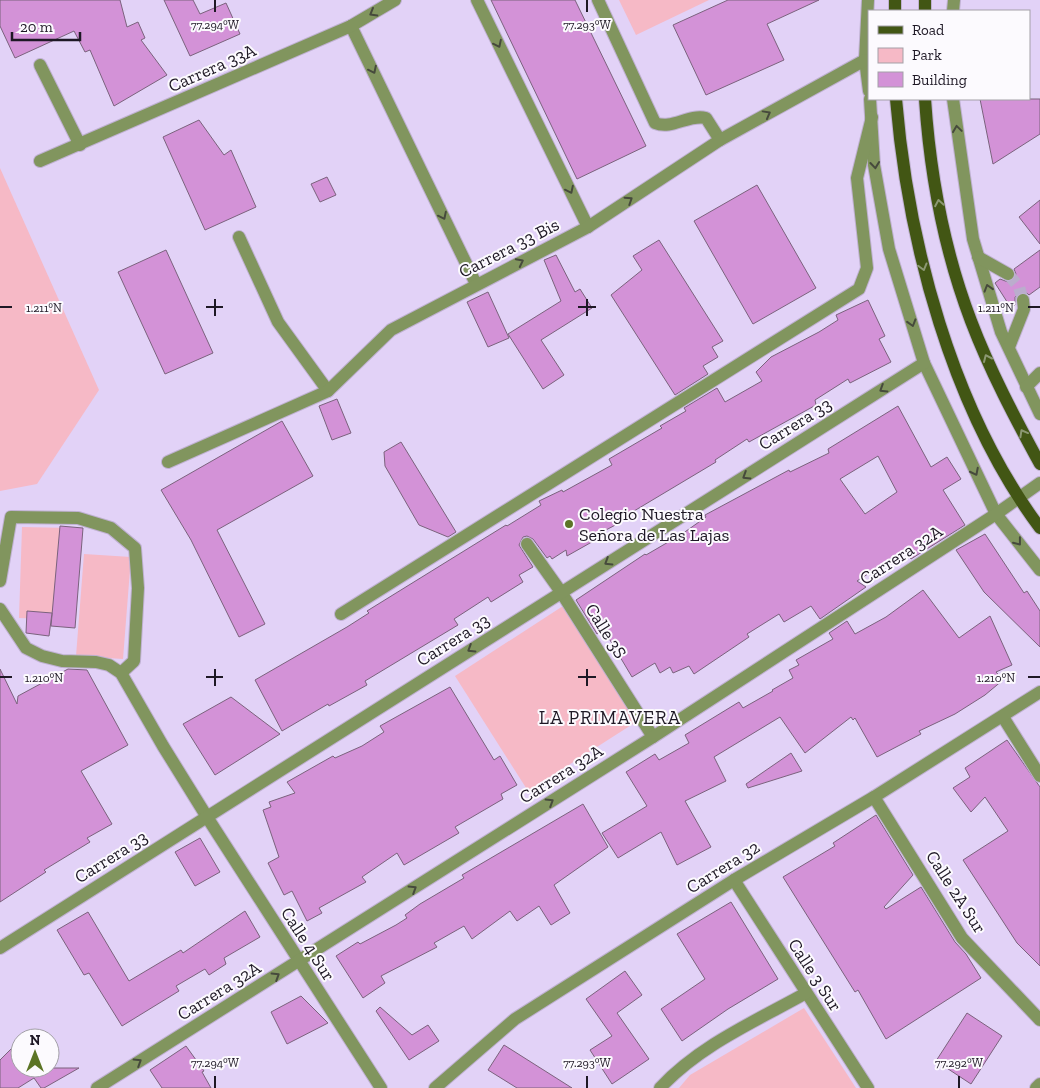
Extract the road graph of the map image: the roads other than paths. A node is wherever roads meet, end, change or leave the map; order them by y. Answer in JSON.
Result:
{"nodes":[{"id":1,"x":395,"y":0,"type":"edge"},
{"id":2,"x":477,"y":0,"type":"edge"},
{"id":3,"x":598,"y":0,"type":"edge"},
{"id":4,"x":868,"y":0,"type":"edge"},
{"id":5,"x":351,"y":26,"type":"junction"},
{"id":6,"x":865,"y":60,"type":"junction"},
{"id":7,"x":40,"y":65,"type":"dead end"},
{"id":8,"x":868,"y":83,"type":"edge"},
{"id":9,"x":870,"y":100,"type":"edge"},
{"id":10,"x":896,"y":100,"type":"edge"},
{"id":11,"x":925,"y":100,"type":"edge"},
{"id":12,"x":953,"y":100,"type":"edge"},
{"id":13,"x":872,"y":117,"type":"junction"},
{"id":14,"x":720,"y":140,"type":"junction"},
{"id":15,"x":80,"y":145,"type":"junction"},
{"id":16,"x":40,"y":161,"type":"dead end"},
{"id":17,"x":588,"y":227,"type":"junction"},
{"id":18,"x":239,"y":237,"type":"dead end"},
{"id":19,"x":978,"y":257,"type":"junction"},
{"id":20,"x":1008,"y":274,"type":"tunnel mouth"},
{"id":21,"x":476,"y":284,"type":"junction"},
{"id":22,"x":1023,"y":300,"type":"tunnel mouth"},
{"id":23,"x":1009,"y":347,"type":"junction"},
{"id":24,"x":924,"y":363,"type":"junction"},
{"id":25,"x":1040,"y":373,"type":"edge"},
{"id":26,"x":1026,"y":387,"type":"junction"},
{"id":27,"x":328,"y":391,"type":"junction"},
{"id":28,"x":1040,"y":414,"type":"edge"},
{"id":29,"x":168,"y":462,"type":"dead end"},
{"id":30,"x":1040,"y":464,"type":"edge"},
{"id":31,"x":1040,"y":483,"type":"edge"},
{"id":32,"x":1018,"y":498,"type":"junction"},
{"id":33,"x":996,"y":514,"type":"junction"},
{"id":34,"x":1040,"y":528,"type":"edge"},
{"id":35,"x":527,"y":544,"type":"dead end"},
{"id":36,"x":1040,"y":570,"type":"edge"},
{"id":37,"x":0,"y":581,"type":"edge"},
{"id":38,"x":561,"y":592,"type":"junction"},
{"id":39,"x":0,"y":610,"type":"edge"},
{"id":40,"x":341,"y":614,"type":"dead end"},
{"id":41,"x":121,"y":673,"type":"junction"},
{"id":42,"x":1040,"y":692,"type":"edge"},
{"id":43,"x":1003,"y":717,"type":"junction"},
{"id":44,"x":653,"y":737,"type":"junction"},
{"id":45,"x":1040,"y":776,"type":"edge"},
{"id":46,"x":874,"y":797,"type":"junction"},
{"id":47,"x":207,"y":817,"type":"junction"},
{"id":48,"x":734,"y":880,"type":"junction"},
{"id":49,"x":0,"y":948,"type":"edge"},
{"id":50,"x":298,"y":962,"type":"junction"},
{"id":51,"x":806,"y":993,"type":"junction"},
{"id":52,"x":1040,"y":1020,"type":"edge"},
{"id":53,"x":118,"y":1082,"type":"edge"},
{"id":54,"x":1040,"y":1084,"type":"edge"},
{"id":55,"x":97,"y":1088,"type":"edge"},
{"id":56,"x":381,"y":1088,"type":"edge"},
{"id":57,"x":435,"y":1088,"type":"edge"},
{"id":58,"x":660,"y":1088,"type":"edge"},
{"id":59,"x":868,"y":1088,"type":"edge"},
{"id":60,"x":1036,"y":1088,"type":"edge"}],
"edges":[{"from":1,"to":5,"type":"street","name":"Carrera 33A","one_way":true},
{"from":2,"to":17,"type":"street","one_way":true},
{"from":3,"to":14,"type":"street"},
{"from":4,"to":6,"type":"street"},
{"from":5,"to":15,"type":"street","name":"Carrera 33A"},
{"from":5,"to":21,"type":"street","one_way":true},
{"from":6,"to":8,"type":"street"},
{"from":14,"to":6,"type":"street","name":"Carrera 33 Bis","one_way":true},
{"from":7,"to":15,"type":"street"},
{"from":9,"to":13,"type":"street"},
{"from":10,"to":32,"type":"main road","one_way":true},
{"from":30,"to":11,"type":"main road","one_way":true},
{"from":19,"to":12,"type":"street","one_way":true},
{"from":13,"to":24,"type":"street","one_way":true},
{"from":13,"to":40,"type":"street"},
{"from":17,"to":14,"type":"street","name":"Carrera 33 Bis","one_way":true},
{"from":15,"to":16,"type":"street","name":"Carrera 33A"},
{"from":21,"to":17,"type":"street","name":"Carrera 33 Bis","one_way":true},
{"from":18,"to":27,"type":"street"},
{"from":19,"to":20,"type":"street"},
{"from":23,"to":19,"type":"street","one_way":true},
{"from":21,"to":27,"type":"street","name":"Carrera 33 Bis"},
{"from":22,"to":23,"type":"street"},
{"from":23,"to":26,"type":"street"},
{"from":24,"to":33,"type":"street","one_way":true},
{"from":24,"to":38,"type":"street","name":"Carrera 33","one_way":true},
{"from":25,"to":26,"type":"street"},
{"from":26,"to":28,"type":"street"},
{"from":27,"to":29,"type":"street","name":"Carrera 33 Bis"},
{"from":31,"to":32,"type":"street","name":"Carrera 32A"},
{"from":32,"to":33,"type":"street","name":"Carrera 32A"},
{"from":32,"to":34,"type":"main road"},
{"from":33,"to":36,"type":"street","one_way":true},
{"from":33,"to":44,"type":"street","name":"Carrera 32A"},
{"from":35,"to":38,"type":"street","name":"Calle 3S"},
{"from":37,"to":41,"type":"street"},
{"from":38,"to":44,"type":"street","name":"Calle 3S"},
{"from":38,"to":47,"type":"street","name":"Carrera 33","one_way":true},
{"from":39,"to":41,"type":"street"},
{"from":41,"to":47,"type":"street","name":"Calle 4 Sur"},
{"from":42,"to":43,"type":"street","name":"Carrera 32"},
{"from":43,"to":45,"type":"street"},
{"from":43,"to":46,"type":"street","name":"Carrera 32"},
{"from":50,"to":44,"type":"street","name":"Carrera 32A","one_way":true},
{"from":46,"to":48,"type":"street","name":"Carrera 32"},
{"from":46,"to":52,"type":"street","name":"Calle 2A Sur"},
{"from":47,"to":49,"type":"street","name":"Carrera 33"},
{"from":47,"to":50,"type":"street","name":"Calle 4 Sur"},
{"from":48,"to":51,"type":"street","name":"Calle 3 Sur"},
{"from":48,"to":57,"type":"street","name":"Carrera 32"},
{"from":53,"to":50,"type":"street","name":"Carrera 32A","one_way":true},
{"from":50,"to":56,"type":"street","name":"Calle 4 Sur"},
{"from":51,"to":58,"type":"street"},
{"from":51,"to":59,"type":"street","name":"Calle 3 Sur"},
{"from":53,"to":55,"type":"street","name":"Carrera 32A"},
{"from":54,"to":60,"type":"street"}]}
